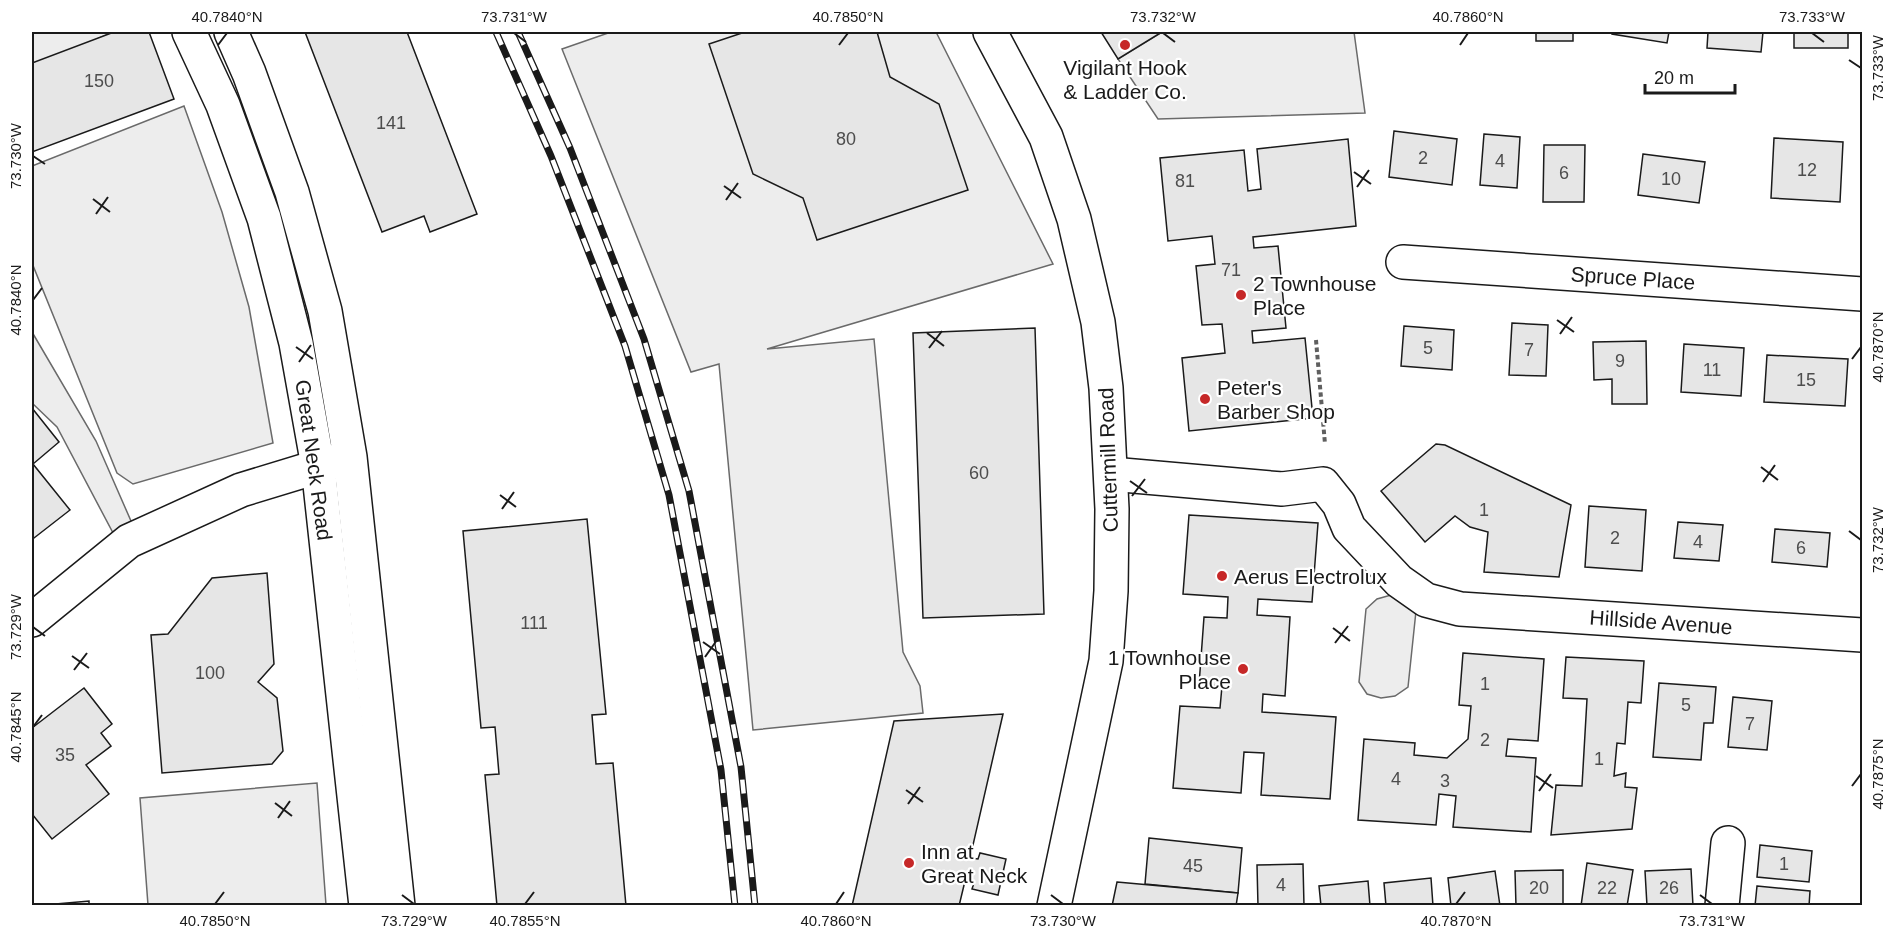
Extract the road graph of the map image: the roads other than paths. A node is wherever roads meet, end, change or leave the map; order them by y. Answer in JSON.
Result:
{"nodes":[{"id":1,"x":189,"y":32,"type":"edge"},
{"id":2,"x":231,"y":32,"type":"edge"},
{"id":3,"x":990,"y":32,"type":"edge"},
{"id":4,"x":1403,"y":262,"type":"dead end"},
{"id":5,"x":1863,"y":294,"type":"edge"},
{"id":6,"x":350,"y":457,"type":"junction"},
{"id":7,"x":318,"y":466,"type":"junction"},
{"id":8,"x":1111,"y":474,"type":"junction"},
{"id":9,"x":32,"y":620,"type":"edge"},
{"id":10,"x":1863,"y":635,"type":"edge"},
{"id":11,"x":1728,"y":843,"type":"dead end"},
{"id":12,"x":366,"y":906,"type":"edge"},
{"id":13,"x":398,"y":906,"type":"edge"},
{"id":14,"x":1054,"y":906,"type":"edge"},
{"id":15,"x":1722,"y":906,"type":"edge"}],
"edges":[{"from":1,"to":7,"type":"main road","name":"Great Neck Road"},
{"from":2,"to":6,"type":"main road","name":"Great Neck Road"},
{"from":3,"to":8,"type":"main road","name":"Cuttermill Road"},
{"from":4,"to":5,"type":"main road","name":"Spruce Place"},
{"from":6,"to":7,"type":"main road"},
{"from":6,"to":13,"type":"main road","name":"Great Neck Road"},
{"from":7,"to":9,"type":"main road"},
{"from":7,"to":12,"type":"main road","name":"Great Neck Road"},
{"from":8,"to":10,"type":"main road","name":"Hillside Avenue"},
{"from":8,"to":14,"type":"main road","name":"Cuttermill Road"},
{"from":11,"to":15,"type":"main road"}]}
